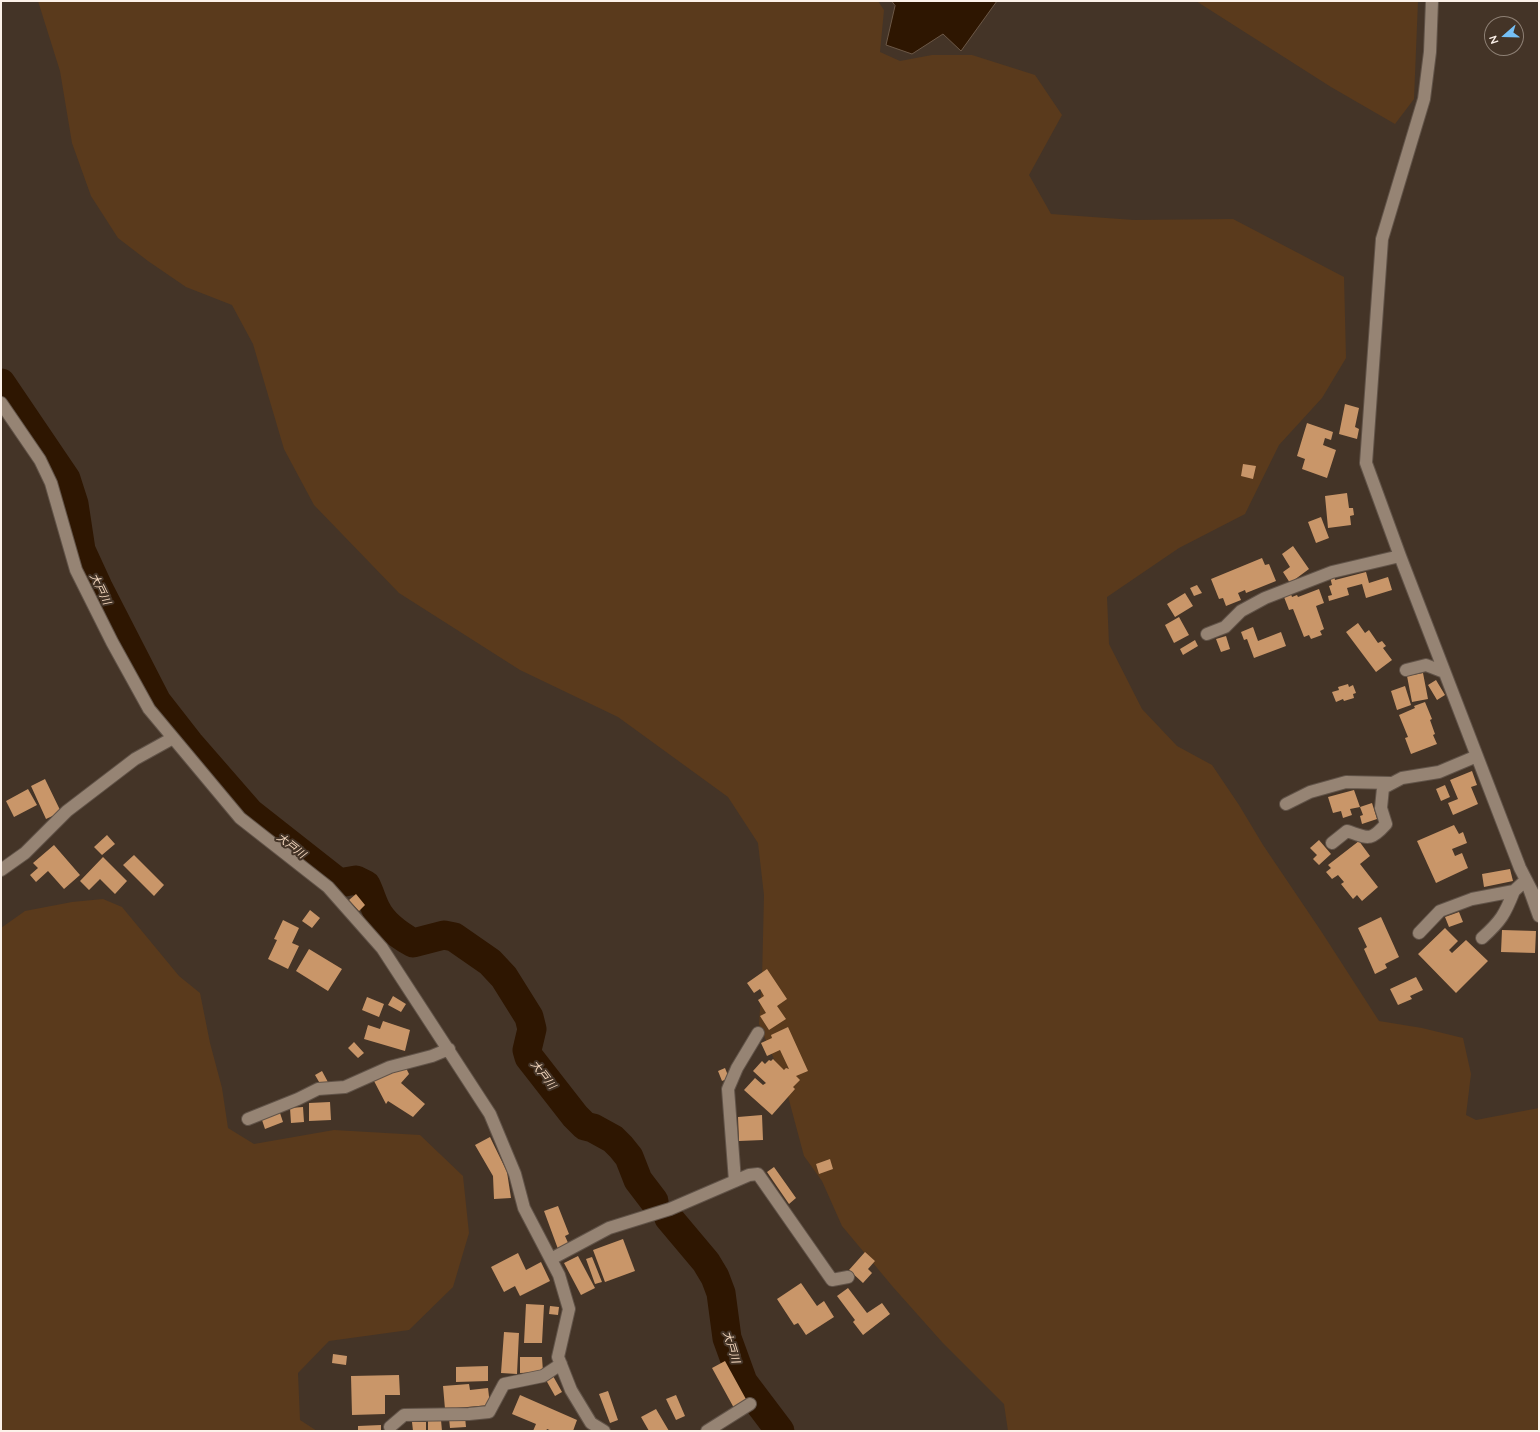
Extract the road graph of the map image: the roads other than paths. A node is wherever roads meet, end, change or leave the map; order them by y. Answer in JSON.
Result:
{"nodes":[{"id":1,"x":1432,"y":1,"type":"edge"},
{"id":2,"x":1,"y":403,"type":"edge"},
{"id":3,"x":1400,"y":556,"type":"junction"},
{"id":4,"x":1207,"y":634,"type":"dead end"},
{"id":5,"x":1406,"y":670,"type":"dead end"},
{"id":6,"x":1444,"y":672,"type":"junction"},
{"id":7,"x":173,"y":738,"type":"junction"},
{"id":8,"x":1477,"y":756,"type":"junction"},
{"id":9,"x":1393,"y":783,"type":"junction"},
{"id":10,"x":1286,"y":804,"type":"dead end"},
{"id":11,"x":1332,"y":843,"type":"dead end"},
{"id":12,"x":1,"y":870,"type":"edge"},
{"id":13,"x":1526,"y":880,"type":"junction"},
{"id":14,"x":1514,"y":891,"type":"junction"},
{"id":15,"x":1539,"y":905,"type":"edge"},
{"id":16,"x":1539,"y":916,"type":"edge"},
{"id":17,"x":1419,"y":933,"type":"dead end"},
{"id":18,"x":1482,"y":938,"type":"dead end"},
{"id":19,"x":758,"y":1033,"type":"dead end"},
{"id":20,"x":449,"y":1049,"type":"junction"},
{"id":21,"x":248,"y":1119,"type":"dead end"},
{"id":22,"x":735,"y":1181,"type":"junction"},
{"id":23,"x":550,"y":1258,"type":"junction"},
{"id":24,"x":848,"y":1278,"type":"dead end"},
{"id":25,"x":561,"y":1364,"type":"junction"},
{"id":26,"x":750,"y":1404,"type":"dead end"},
{"id":27,"x":390,"y":1427,"type":"dead end"},
{"id":28,"x":604,"y":1431,"type":"edge"},
{"id":29,"x":706,"y":1431,"type":"edge"}],
"edges":[{"from":1,"to":3,"type":"street"},
{"from":2,"to":7,"type":"street"},
{"from":3,"to":4,"type":"street"},
{"from":3,"to":6,"type":"street"},
{"from":5,"to":6,"type":"street"},
{"from":6,"to":8,"type":"street"},
{"from":7,"to":12,"type":"street"},
{"from":7,"to":20,"type":"street"},
{"from":8,"to":9,"type":"street"},
{"from":8,"to":13,"type":"street"},
{"from":9,"to":10,"type":"street"},
{"from":9,"to":11,"type":"street"},
{"from":13,"to":14,"type":"street"},
{"from":13,"to":15,"type":"street"},
{"from":13,"to":16,"type":"street"},
{"from":14,"to":17,"type":"street"},
{"from":14,"to":18,"type":"street"},
{"from":19,"to":22,"type":"street"},
{"from":20,"to":21,"type":"street"},
{"from":20,"to":23,"type":"street"},
{"from":22,"to":23,"type":"street"},
{"from":22,"to":24,"type":"street"},
{"from":23,"to":25,"type":"street"},
{"from":25,"to":27,"type":"street"},
{"from":25,"to":28,"type":"street"},
{"from":26,"to":29,"type":"street"}]}
